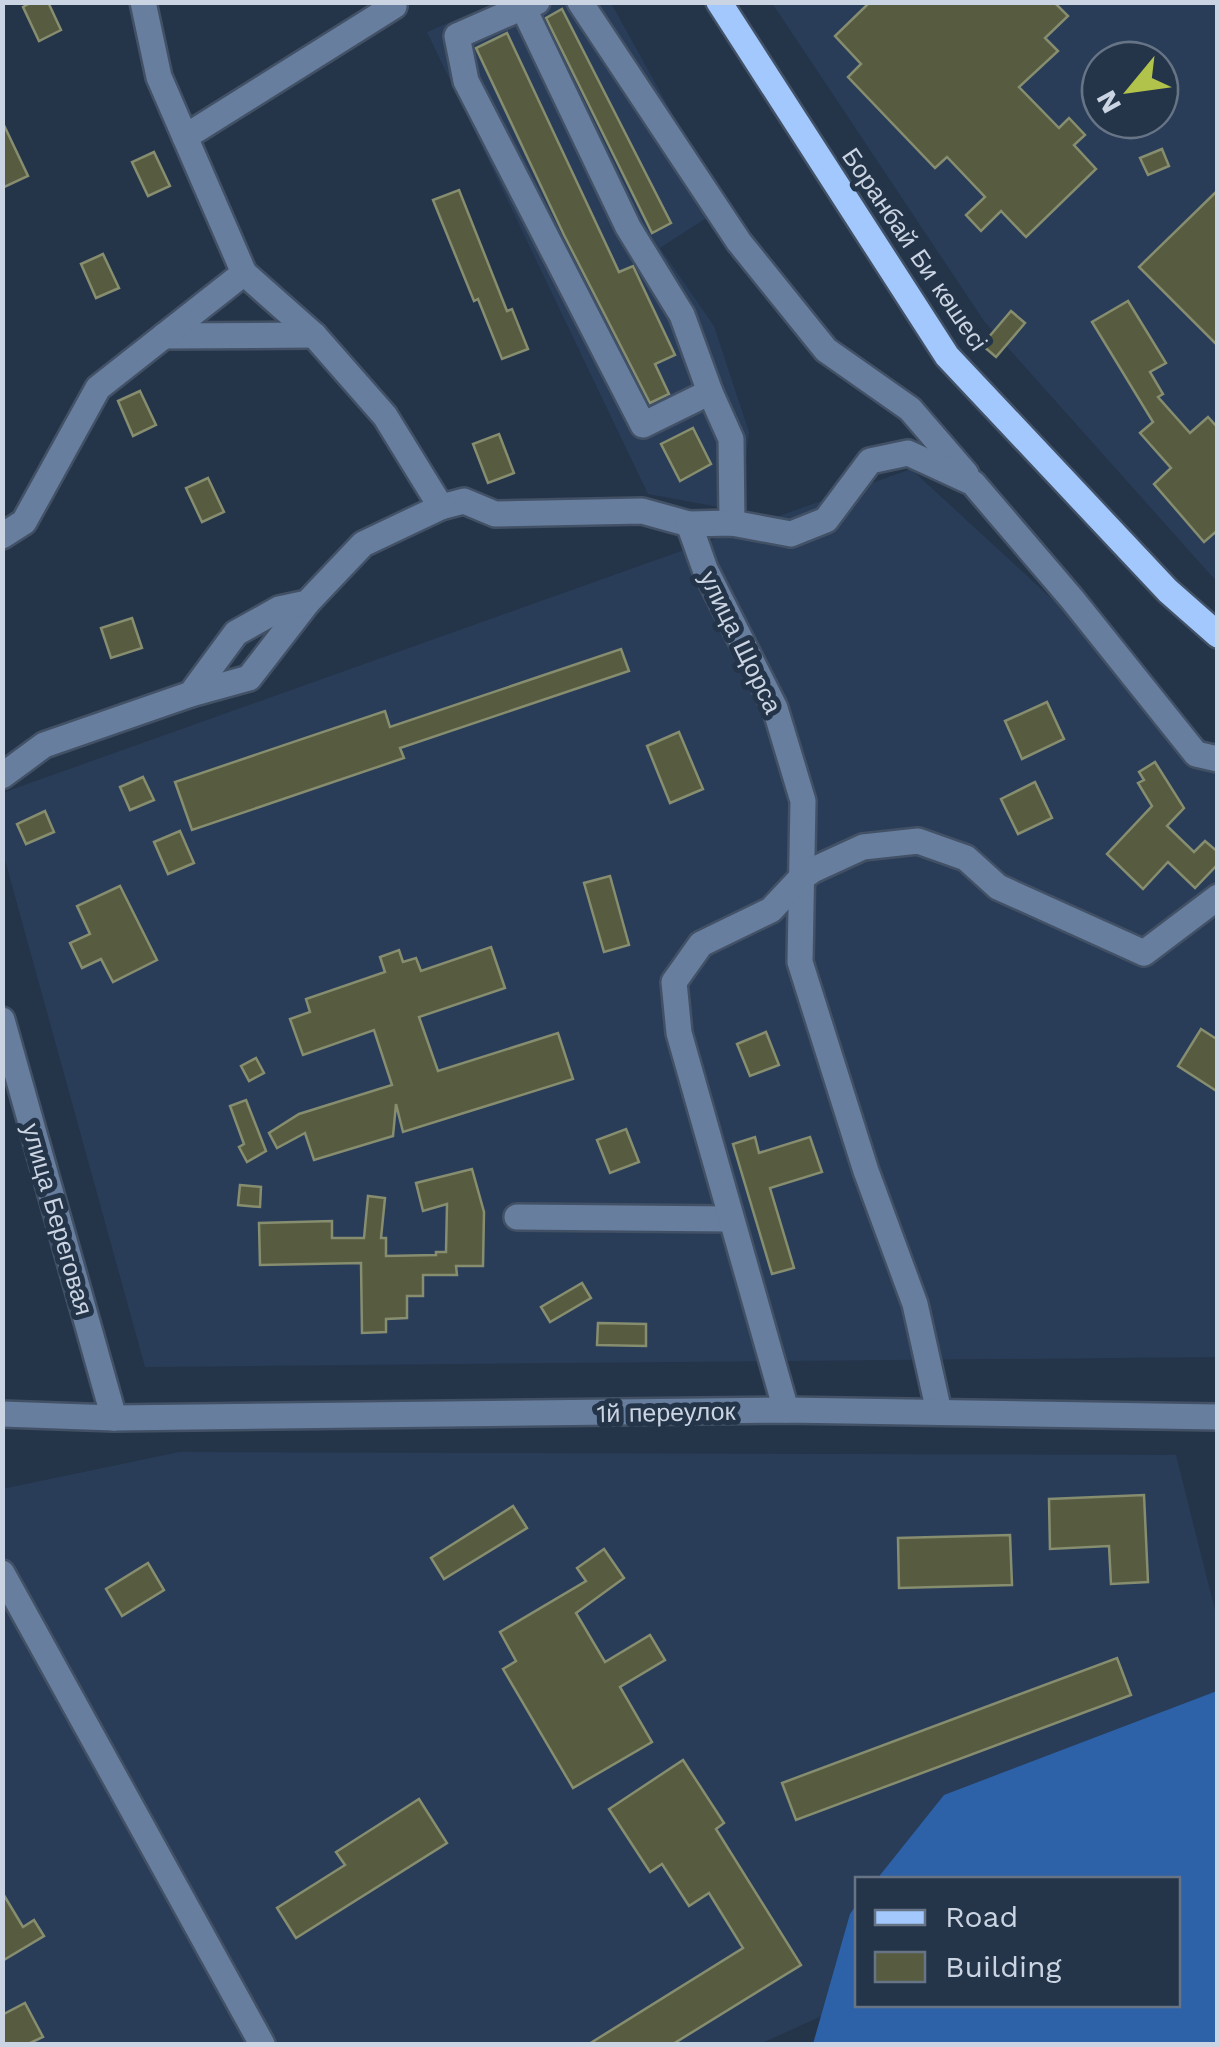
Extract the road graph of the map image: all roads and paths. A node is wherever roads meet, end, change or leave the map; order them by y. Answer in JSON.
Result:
{"nodes":[{"id":1,"x":142,"y":2,"type":"edge"},
{"id":2,"x":392,"y":2,"type":"edge"},
{"id":3,"x":580,"y":2,"type":"edge"},
{"id":4,"x":719,"y":2,"type":"edge"},
{"id":5,"x":530,"y":4,"type":"edge"},
{"id":6,"x":186,"y":138,"type":"junction"},
{"id":7,"x":244,"y":273,"type":"junction"},
{"id":8,"x":314,"y":335,"type":"junction"},
{"id":9,"x":164,"y":336,"type":"junction"},
{"id":10,"x":710,"y":392,"type":"junction"},
{"id":11,"x":973,"y":483,"type":"junction"},
{"id":12,"x":441,"y":506,"type":"junction"},
{"id":13,"x":732,"y":523,"type":"junction"},
{"id":14,"x":689,"y":524,"type":"junction"},
{"id":15,"x":2,"y":536,"type":"edge"},
{"id":16,"x":307,"y":603,"type":"junction"},
{"id":17,"x":1218,"y":635,"type":"edge"},
{"id":18,"x":191,"y":694,"type":"junction"},
{"id":19,"x":1218,"y":759,"type":"edge"},
{"id":20,"x":2,"y":776,"type":"edge"},
{"id":21,"x":800,"y":879,"type":"junction"},
{"id":22,"x":1218,"y":898,"type":"edge"},
{"id":23,"x":2,"y":1020,"type":"edge"},
{"id":24,"x":517,"y":1217,"type":"dead end"},
{"id":25,"x":731,"y":1219,"type":"junction"},
{"id":26,"x":786,"y":1410,"type":"junction"},
{"id":27,"x":939,"y":1412,"type":"junction"},
{"id":28,"x":2,"y":1414,"type":"edge"},
{"id":29,"x":1218,"y":1417,"type":"edge"},
{"id":30,"x":114,"y":1418,"type":"junction"},
{"id":31,"x":2,"y":1573,"type":"edge"},
{"id":32,"x":262,"y":2044,"type":"edge"}],
"edges":[{"from":1,"to":6,"type":"street"},
{"from":2,"to":6,"type":"street"},
{"from":3,"to":11,"type":"street"},
{"from":4,"to":17,"type":"main road","name":"Боранбай Би көшесі"},
{"from":5,"to":10,"type":"street"},
{"from":5,"to":10,"type":"street"},
{"from":6,"to":7,"type":"street"},
{"from":7,"to":8,"type":"street"},
{"from":7,"to":9,"type":"street"},
{"from":8,"to":9,"type":"street"},
{"from":8,"to":12,"type":"street"},
{"from":9,"to":15,"type":"street"},
{"from":10,"to":13,"type":"street"},
{"from":11,"to":13,"type":"street"},
{"from":11,"to":19,"type":"street"},
{"from":12,"to":14,"type":"street"},
{"from":12,"to":16,"type":"street"},
{"from":13,"to":14,"type":"street"},
{"from":14,"to":21,"type":"street","name":"улица Щорса"},
{"from":16,"to":18,"type":"street"},
{"from":16,"to":18,"type":"street"},
{"from":18,"to":20,"type":"street"},
{"from":21,"to":22,"type":"street"},
{"from":21,"to":25,"type":"street"},
{"from":21,"to":27,"type":"street","name":"улица Щорса"},
{"from":23,"to":30,"type":"street","name":"улица Береговая"},
{"from":24,"to":25,"type":"street"},
{"from":25,"to":26,"type":"street"},
{"from":26,"to":27,"type":"street","name":"1й переулок"},
{"from":26,"to":30,"type":"street","name":"1й переулок"},
{"from":27,"to":29,"type":"street","name":"1й переулок"},
{"from":28,"to":30,"type":"street","name":"1й переулок"},
{"from":31,"to":32,"type":"street"}]}
